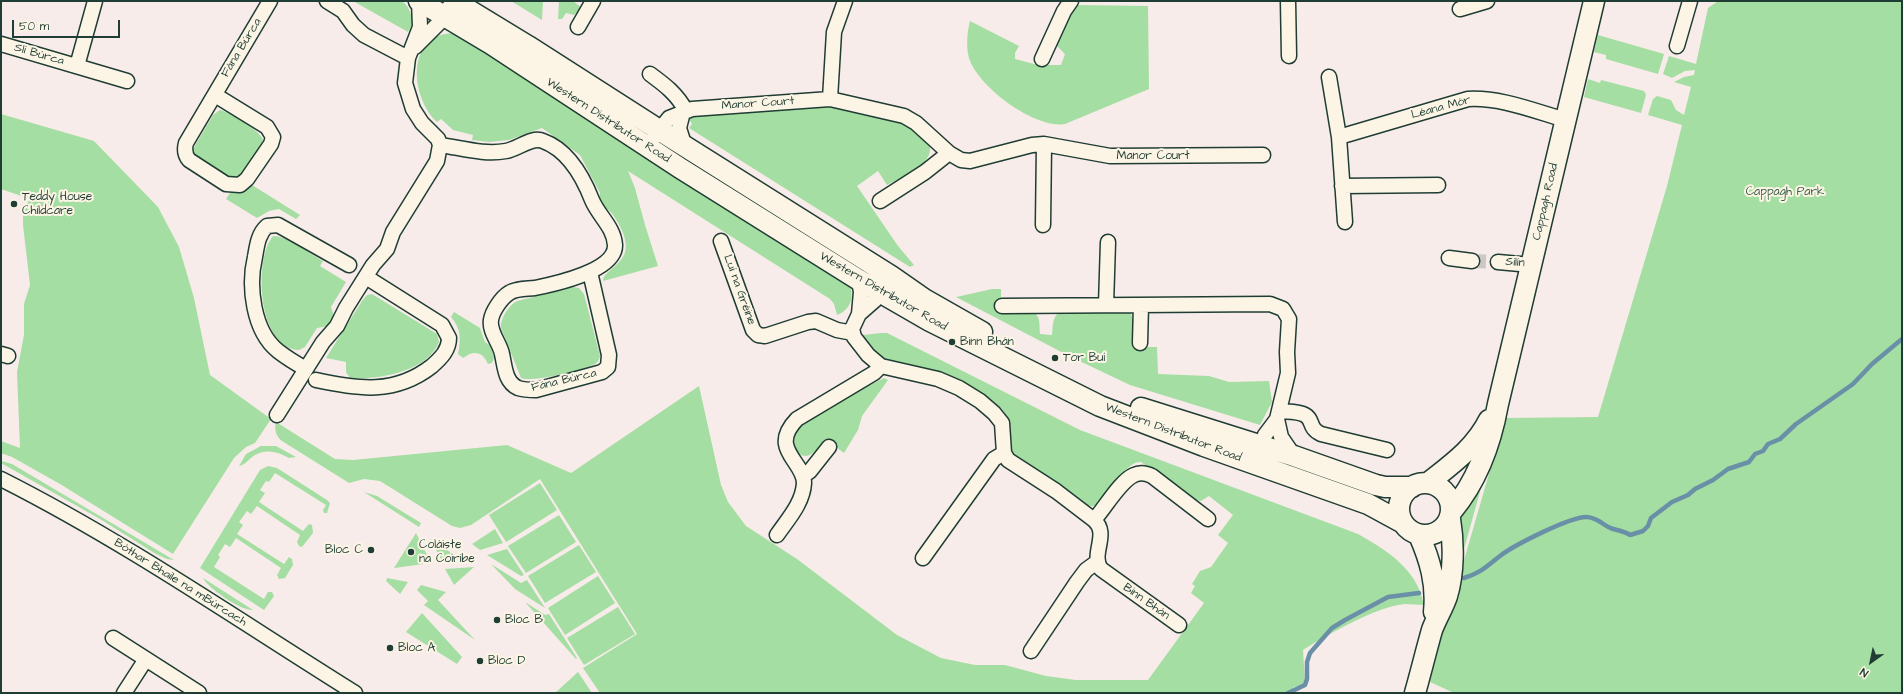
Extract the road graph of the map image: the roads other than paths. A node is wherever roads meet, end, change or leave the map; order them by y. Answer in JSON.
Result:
{"nodes":[{"id":1,"x":95,"y":1,"type":"edge"},
{"id":2,"x":270,"y":1,"type":"edge"},
{"id":3,"x":327,"y":1,"type":"edge"},
{"id":4,"x":419,"y":1,"type":"edge"},
{"id":5,"x":593,"y":1,"type":"edge"},
{"id":6,"x":845,"y":1,"type":"edge"},
{"id":7,"x":1071,"y":1,"type":"edge"},
{"id":8,"x":1288,"y":1,"type":"edge"},
{"id":9,"x":1487,"y":1,"type":"edge"},
{"id":10,"x":1594,"y":1,"type":"edge"},
{"id":11,"x":1690,"y":1,"type":"edge"},
{"id":12,"x":450,"y":6,"type":"edge"},
{"id":13,"x":1460,"y":9,"type":"edge"},
{"id":14,"x":578,"y":27,"type":"dead end"},
{"id":15,"x":1,"y":44,"type":"edge"},
{"id":16,"x":1678,"y":46,"type":"dead end"},
{"id":17,"x":409,"y":55,"type":"junction"},
{"id":18,"x":1289,"y":56,"type":"dead end"},
{"id":19,"x":1042,"y":59,"type":"dead end"},
{"id":20,"x":77,"y":66,"type":"junction"},
{"id":21,"x":650,"y":74,"type":"dead end"},
{"id":22,"x":1329,"y":77,"type":"dead end"},
{"id":23,"x":127,"y":81,"type":"dead end"},
{"id":24,"x":214,"y":95,"type":"junction"},
{"id":25,"x":830,"y":99,"type":"junction"},
{"id":26,"x":684,"y":111,"type":"junction"},
{"id":27,"x":1566,"y":120,"type":"junction"},
{"id":28,"x":658,"y":130,"type":"junction"},
{"id":29,"x":1339,"y":137,"type":"junction"},
{"id":30,"x":1044,"y":144,"type":"junction"},
{"id":31,"x":440,"y":145,"type":"junction"},
{"id":32,"x":647,"y":147,"type":"junction"},
{"id":33,"x":685,"y":147,"type":"junction"},
{"id":34,"x":949,"y":153,"type":"junction"},
{"id":35,"x":1263,"y":155,"type":"dead end"},
{"id":36,"x":1438,"y":185,"type":"dead end"},
{"id":37,"x":1342,"y":186,"type":"junction"},
{"id":38,"x":880,"y":201,"type":"dead end"},
{"id":39,"x":1345,"y":222,"type":"dead end"},
{"id":40,"x":1043,"y":225,"type":"dead end"},
{"id":41,"x":722,"y":241,"type":"dead end"},
{"id":42,"x":1108,"y":242,"type":"dead end"},
{"id":43,"x":1449,"y":258,"type":"dead end"},
{"id":44,"x":1472,"y":261,"type":"tunnel mouth"},
{"id":45,"x":1498,"y":262,"type":"tunnel mouth"},
{"id":46,"x":349,"y":265,"type":"dead end"},
{"id":47,"x":1531,"y":265,"type":"junction"},
{"id":48,"x":590,"y":272,"type":"junction"},
{"id":49,"x":891,"y":276,"type":"junction"},
{"id":50,"x":366,"y":277,"type":"junction"},
{"id":51,"x":859,"y":280,"type":"junction"},
{"id":52,"x":880,"y":293,"type":"junction"},
{"id":53,"x":1106,"y":305,"type":"junction"},
{"id":54,"x":1141,"y":305,"type":"junction"},
{"id":55,"x":1002,"y":306,"type":"dead end"},
{"id":56,"x":859,"y":314,"type":"junction"},
{"id":57,"x":853,"y":333,"type":"junction"},
{"id":58,"x":1140,"y":343,"type":"dead end"},
{"id":59,"x":881,"y":366,"type":"junction"},
{"id":60,"x":306,"y":369,"type":"junction"},
{"id":61,"x":316,"y":380,"type":"dead end"},
{"id":62,"x":1498,"y":404,"type":"junction"},
{"id":63,"x":277,"y":415,"type":"dead end"},
{"id":64,"x":1278,"y":415,"type":"junction"},
{"id":65,"x":1261,"y":445,"type":"junction"},
{"id":66,"x":829,"y":447,"type":"dead end"},
{"id":67,"x":1387,"y":450,"type":"dead end"},
{"id":68,"x":1004,"y":453,"type":"junction"},
{"id":69,"x":1294,"y":456,"type":"junction"},
{"id":70,"x":1255,"y":464,"type":"junction"},
{"id":71,"x":803,"y":476,"type":"junction"},
{"id":72,"x":1,"y":479,"type":"edge"},
{"id":73,"x":1420,"y":485,"type":"junction"},
{"id":74,"x":1451,"y":515,"type":"junction"},
{"id":75,"x":1208,"y":519,"type":"dead end"},
{"id":76,"x":1094,"y":520,"type":"junction"},
{"id":77,"x":1411,"y":529,"type":"junction"},
{"id":78,"x":777,"y":535,"type":"dead end"},
{"id":79,"x":923,"y":558,"type":"dead end"},
{"id":80,"x":1097,"y":562,"type":"junction"},
{"id":81,"x":1180,"y":625,"type":"dead end"},
{"id":82,"x":1432,"y":630,"type":"junction"},
{"id":83,"x":113,"y":638,"type":"dead end"},
{"id":84,"x":1031,"y":651,"type":"dead end"},
{"id":85,"x":146,"y":659,"type":"junction"},
{"id":86,"x":124,"y":693,"type":"edge"},
{"id":87,"x":199,"y":693,"type":"edge"},
{"id":88,"x":354,"y":693,"type":"edge"},
{"id":89,"x":1415,"y":693,"type":"edge"}],
"edges":[{"from":1,"to":20,"type":"street","name":"Slí Búrca"},
{"from":2,"to":24,"type":"street","name":"Fána Búrca"},
{"from":3,"to":17,"type":"street"},
{"from":4,"to":12,"type":"street","name":"Western Distributor Road"},
{"from":4,"to":17,"type":"street"},
{"from":5,"to":14,"type":"street"},
{"from":6,"to":25,"type":"street"},
{"from":7,"to":19,"type":"street"},
{"from":8,"to":18,"type":"street"},
{"from":9,"to":13,"type":"street"},
{"from":10,"to":27,"type":"street","name":"Cappagh Road"},
{"from":11,"to":16,"type":"street"},
{"from":12,"to":17,"type":"street"},
{"from":12,"to":28,"type":"street","name":"Western Distributor Road"},
{"from":12,"to":32,"type":"street","name":"Western Distributor Road"},
{"from":15,"to":20,"type":"street","name":"Slí Búrca"},
{"from":17,"to":31,"type":"street"},
{"from":20,"to":23,"type":"street","name":"Slí Búrca"},
{"from":21,"to":26,"type":"street"},
{"from":22,"to":29,"type":"street"},
{"from":24,"to":24,"type":"street","name":"Fána Búrca"},
{"from":25,"to":26,"type":"street","name":"Manor Court"},
{"from":25,"to":34,"type":"street","name":"Manor Court"},
{"from":26,"to":28,"type":"street","name":"Manor Court"},
{"from":26,"to":33,"type":"street"},
{"from":27,"to":29,"type":"street","name":"Léana Mór"},
{"from":27,"to":47,"type":"street","name":"Cappagh Road"},
{"from":28,"to":32,"type":"street","name":"Manor Court"},
{"from":28,"to":33,"type":"street","name":"Western Distributor Road"},
{"from":29,"to":37,"type":"street"},
{"from":30,"to":34,"type":"street","name":"Manor Court"},
{"from":30,"to":35,"type":"street","name":"Manor Court"},
{"from":30,"to":40,"type":"street"},
{"from":31,"to":48,"type":"street","name":"Fána Búrca"},
{"from":31,"to":50,"type":"street"},
{"from":32,"to":51,"type":"street","name":"Western Distributor Road"},
{"from":33,"to":49,"type":"street","name":"Western Distributor Road"},
{"from":34,"to":38,"type":"street"},
{"from":36,"to":37,"type":"street"},
{"from":37,"to":39,"type":"street"},
{"from":41,"to":57,"type":"street","name":"Luí na Gréine"},
{"from":42,"to":53,"type":"street"},
{"from":43,"to":44,"type":"street"},
{"from":45,"to":47,"type":"street","name":"Silín"},
{"from":46,"to":60,"type":"street"},
{"from":47,"to":62,"type":"street","name":"Cappagh Road"},
{"from":48,"to":48,"type":"street","name":"Fána Búrca"},
{"from":49,"to":52,"type":"street"},
{"from":49,"to":65,"type":"street","name":"Western Distributor Road"},
{"from":50,"to":60,"type":"street"},
{"from":50,"to":61,"type":"street"},
{"from":51,"to":52,"type":"street","name":"Western Distributor Road"},
{"from":51,"to":56,"type":"street"},
{"from":52,"to":56,"type":"street"},
{"from":52,"to":70,"type":"street","name":"Western Distributor Road"},
{"from":53,"to":54,"type":"street"},
{"from":53,"to":55,"type":"street"},
{"from":54,"to":58,"type":"street"},
{"from":54,"to":64,"type":"street"},
{"from":56,"to":57,"type":"street"},
{"from":57,"to":59,"type":"street"},
{"from":59,"to":68,"type":"street"},
{"from":59,"to":71,"type":"street"},
{"from":60,"to":63,"type":"street"},
{"from":62,"to":73,"type":"street","name":"Cappagh Road"},
{"from":62,"to":74,"type":"street","name":"Cappagh Road"},
{"from":64,"to":65,"type":"street"},
{"from":64,"to":67,"type":"street"},
{"from":64,"to":69,"type":"street"},
{"from":65,"to":69,"type":"street","name":"Western Distributor Road"},
{"from":65,"to":70,"type":"street"},
{"from":66,"to":71,"type":"street"},
{"from":68,"to":76,"type":"street"},
{"from":68,"to":79,"type":"street"},
{"from":69,"to":73,"type":"street","name":"Western Distributor Road"},
{"from":70,"to":77,"type":"street","name":"Western Distributor Road"},
{"from":71,"to":78,"type":"street"},
{"from":72,"to":88,"type":"street","name":"Bóthar Bhaile na mBúrcach"},
{"from":73,"to":74,"type":"street"},
{"from":73,"to":77,"type":"street"},
{"from":74,"to":77,"type":"street"},
{"from":74,"to":82,"type":"street"},
{"from":75,"to":76,"type":"street"},
{"from":76,"to":80,"type":"street"},
{"from":77,"to":82,"type":"street"},
{"from":80,"to":81,"type":"street","name":"Binn Bhán"},
{"from":80,"to":84,"type":"street"},
{"from":82,"to":89,"type":"street"},
{"from":83,"to":85,"type":"street"},
{"from":85,"to":86,"type":"street"},
{"from":85,"to":87,"type":"street"}]}
